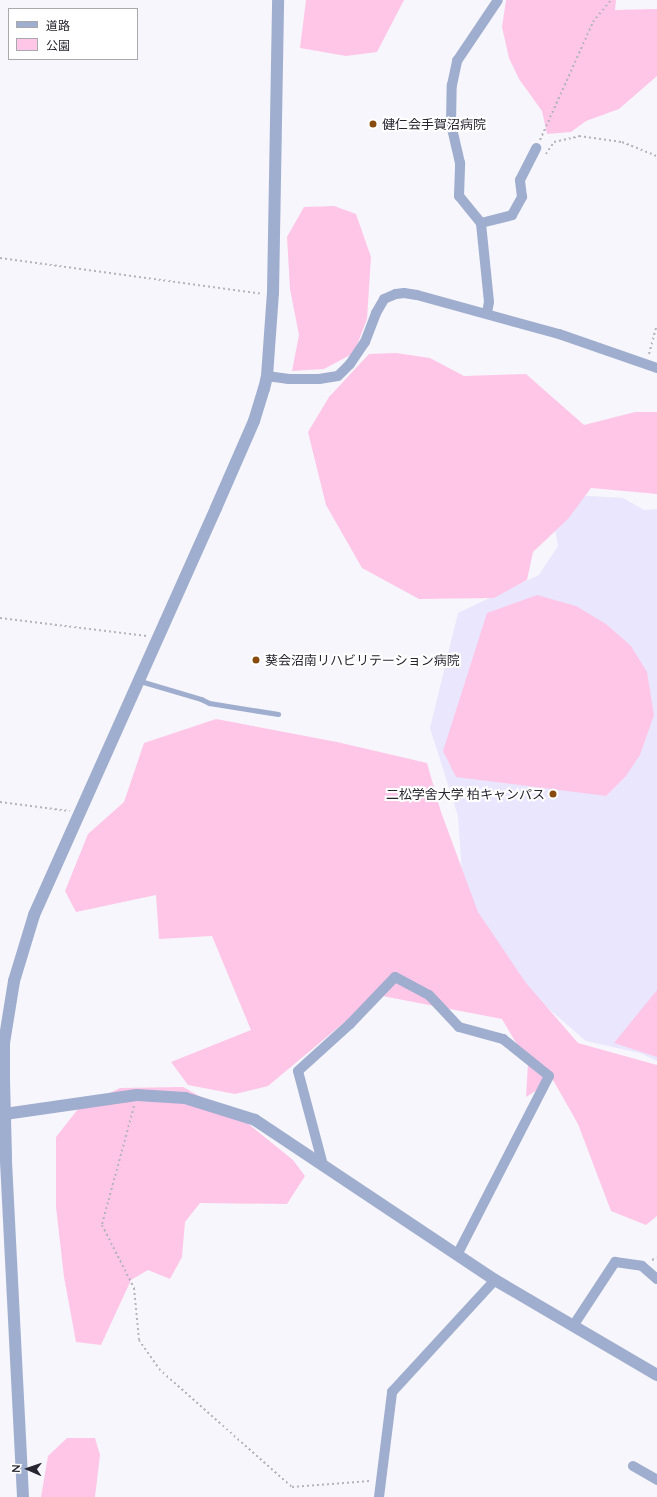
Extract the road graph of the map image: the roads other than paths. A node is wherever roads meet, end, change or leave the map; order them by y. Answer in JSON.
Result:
{"nodes":[{"id":1,"x":278,"y":0,"type":"edge"},
{"id":2,"x":498,"y":0,"type":"edge"},
{"id":3,"x":536,"y":148,"type":"road end"},
{"id":4,"x":481,"y":223,"type":"junction"},
{"id":5,"x":487,"y":313,"type":"junction"},
{"id":6,"x":657,"y":368,"type":"edge"},
{"id":7,"x":267,"y":376,"type":"junction"},
{"id":8,"x":140,"y":681,"type":"junction"},
{"id":9,"x":278,"y":714,"type":"dead end"},
{"id":10,"x":5,"y":1114,"type":"junction"},
{"id":11,"x":323,"y":1165,"type":"junction"},
{"id":12,"x":457,"y":1255,"type":"junction"},
{"id":13,"x":657,"y":1279,"type":"edge"},
{"id":14,"x":495,"y":1280,"type":"junction"},
{"id":15,"x":574,"y":1326,"type":"junction"},
{"id":16,"x":657,"y":1376,"type":"edge"},
{"id":17,"x":633,"y":1466,"type":"dead end"},
{"id":18,"x":657,"y":1480,"type":"edge"},
{"id":19,"x":23,"y":1497,"type":"edge"},
{"id":20,"x":379,"y":1497,"type":"edge"}],
"edges":[{"from":1,"to":7,"type":"street"},
{"from":2,"to":4,"type":"street"},
{"from":3,"to":4,"type":"street"},
{"from":4,"to":5,"type":"street"},
{"from":5,"to":6,"type":"street"},
{"from":5,"to":7,"type":"street"},
{"from":7,"to":8,"type":"street"},
{"from":8,"to":9,"type":"lane"},
{"from":8,"to":10,"type":"street"},
{"from":10,"to":11,"type":"street"},
{"from":10,"to":19,"type":"street"},
{"from":11,"to":12,"type":"street"},
{"from":11,"to":12,"type":"street"},
{"from":12,"to":14,"type":"street"},
{"from":13,"to":15,"type":"street"},
{"from":14,"to":15,"type":"street"},
{"from":14,"to":20,"type":"street"},
{"from":15,"to":16,"type":"street"},
{"from":17,"to":18,"type":"street"}]}
